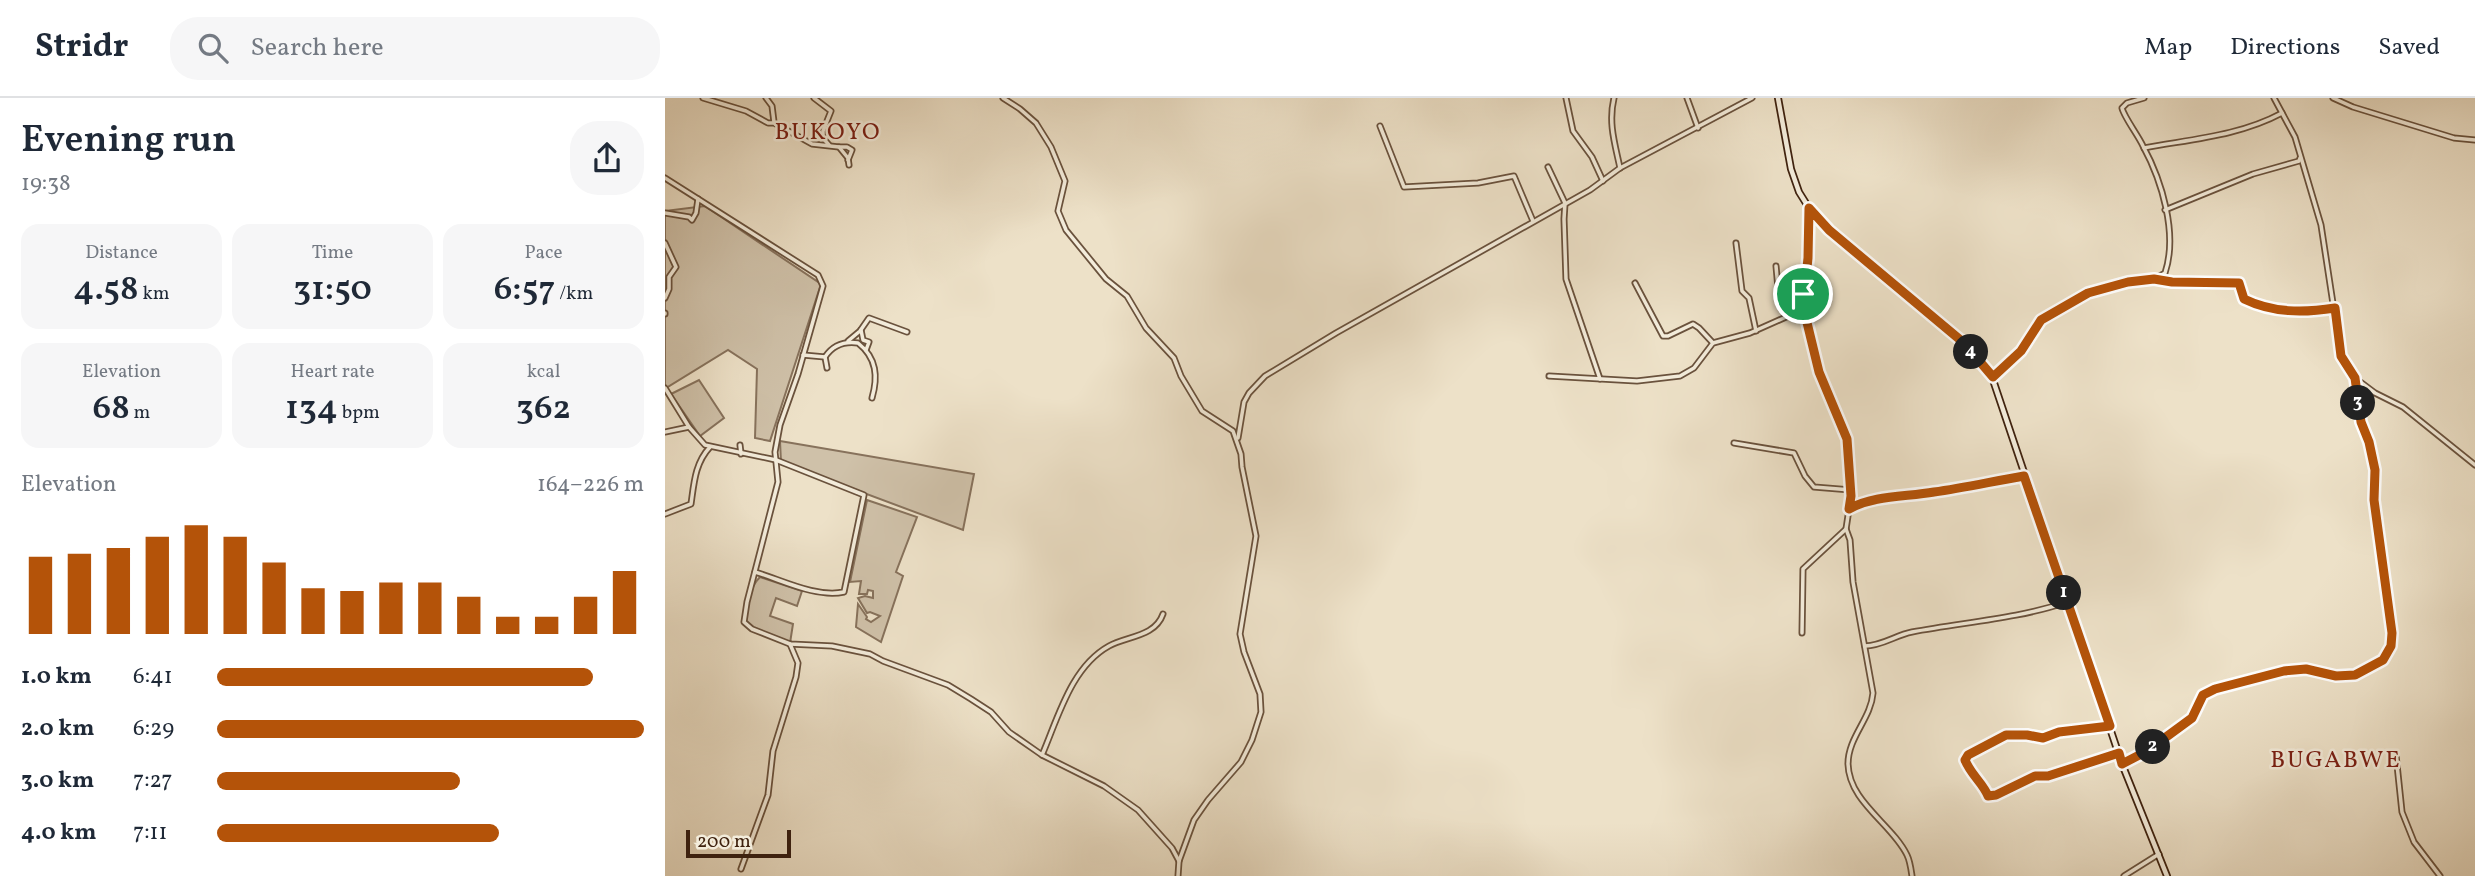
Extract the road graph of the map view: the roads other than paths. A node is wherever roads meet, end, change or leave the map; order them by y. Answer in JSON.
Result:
{"nodes":[{"id":1,"x":703,"y":98,"type":"edge"},
{"id":2,"x":768,"y":98,"type":"edge"},
{"id":3,"x":814,"y":98,"type":"edge"},
{"id":4,"x":1003,"y":98,"type":"edge"},
{"id":5,"x":1566,"y":98,"type":"edge"},
{"id":6,"x":1614,"y":98,"type":"edge"},
{"id":7,"x":1687,"y":98,"type":"edge"},
{"id":8,"x":1738,"y":98,"type":"edge"},
{"id":9,"x":1752,"y":98,"type":"edge"},
{"id":10,"x":1778,"y":98,"type":"edge"},
{"id":11,"x":2124,"y":98,"type":"edge"},
{"id":12,"x":2144,"y":98,"type":"edge"},
{"id":13,"x":2274,"y":98,"type":"edge"},
{"id":14,"x":2333,"y":98,"type":"edge"},
{"id":15,"x":1740,"y":104,"type":"junction"},
{"id":16,"x":2123,"y":105,"type":"junction"},
{"id":17,"x":2282,"y":113,"type":"junction"},
{"id":18,"x":774,"y":123,"type":"junction"},
{"id":19,"x":1380,"y":126,"type":"dead end"},
{"id":20,"x":1698,"y":128,"type":"junction"},
{"id":21,"x":2475,"y":140,"type":"edge"},
{"id":22,"x":829,"y":145,"type":"junction"},
{"id":23,"x":839,"y":147,"type":"junction"},
{"id":24,"x":2144,"y":148,"type":"junction"},
{"id":25,"x":2301,"y":156,"type":"junction"},
{"id":26,"x":1548,"y":167,"type":"dead end"},
{"id":27,"x":1620,"y":168,"type":"junction"},
{"id":28,"x":665,"y":178,"type":"edge"},
{"id":29,"x":1603,"y":181,"type":"junction"},
{"id":30,"x":698,"y":199,"type":"junction"},
{"id":31,"x":1565,"y":203,"type":"junction"},
{"id":32,"x":1809,"y":208,"type":"junction"},
{"id":33,"x":2165,"y":210,"type":"junction"},
{"id":34,"x":665,"y":213,"type":"edge"},
{"id":35,"x":1533,"y":221,"type":"junction"},
{"id":36,"x":665,"y":243,"type":"edge"},
{"id":37,"x":1736,"y":243,"type":"dead end"},
{"id":38,"x":1776,"y":266,"type":"dead end"},
{"id":39,"x":2154,"y":279,"type":"junction"},
{"id":40,"x":1635,"y":283,"type":"dead end"},
{"id":41,"x":1803,"y":294,"type":"junction"},
{"id":42,"x":665,"y":298,"type":"edge"},
{"id":43,"x":2335,"y":308,"type":"junction"},
{"id":44,"x":1804,"y":309,"type":"junction"},
{"id":45,"x":861,"y":330,"type":"junction"},
{"id":46,"x":1756,"y":331,"type":"junction"},
{"id":47,"x":907,"y":332,"type":"dead end"},
{"id":48,"x":847,"y":343,"type":"junction"},
{"id":49,"x":1713,"y":343,"type":"junction"},
{"id":50,"x":866,"y":350,"type":"junction"},
{"id":51,"x":803,"y":355,"type":"junction"},
{"id":52,"x":825,"y":357,"type":"junction"},
{"id":53,"x":827,"y":368,"type":"dead end"},
{"id":54,"x":1549,"y":376,"type":"dead end"},
{"id":55,"x":1993,"y":377,"type":"junction"},
{"id":56,"x":2355,"y":378,"type":"junction"},
{"id":57,"x":1599,"y":379,"type":"junction"},
{"id":58,"x":665,"y":388,"type":"edge"},
{"id":59,"x":670,"y":397,"type":"junction"},
{"id":60,"x":872,"y":398,"type":"dead end"},
{"id":61,"x":665,"y":401,"type":"edge"},
{"id":62,"x":689,"y":427,"type":"junction"},
{"id":63,"x":665,"y":432,"type":"edge"},
{"id":64,"x":1238,"y":440,"type":"junction"},
{"id":65,"x":1734,"y":443,"type":"dead end"},
{"id":66,"x":740,"y":444,"type":"dead end"},
{"id":67,"x":710,"y":447,"type":"junction"},
{"id":68,"x":741,"y":454,"type":"junction"},
{"id":69,"x":776,"y":460,"type":"junction"},
{"id":70,"x":2475,"y":465,"type":"edge"},
{"id":71,"x":2024,"y":476,"type":"junction"},
{"id":72,"x":1851,"y":489,"type":"junction"},
{"id":73,"x":1849,"y":509,"type":"junction"},
{"id":74,"x":665,"y":514,"type":"edge"},
{"id":75,"x":1846,"y":529,"type":"junction"},
{"id":76,"x":755,"y":572,"type":"junction"},
{"id":77,"x":2067,"y":602,"type":"junction"},
{"id":78,"x":1163,"y":614,"type":"dead end"},
{"id":79,"x":1802,"y":633,"type":"dead end"},
{"id":80,"x":790,"y":644,"type":"junction"},
{"id":81,"x":1865,"y":646,"type":"junction"},
{"id":82,"x":2110,"y":726,"type":"junction"},
{"id":83,"x":2119,"y":753,"type":"junction"},
{"id":84,"x":2396,"y":754,"type":"dead end"},
{"id":85,"x":1042,"y":755,"type":"junction"},
{"id":86,"x":2122,"y":764,"type":"junction"},
{"id":87,"x":2159,"y":854,"type":"junction"},
{"id":88,"x":1179,"y":861,"type":"junction"},
{"id":89,"x":741,"y":869,"type":"dead end"},
{"id":90,"x":1178,"y":876,"type":"edge"},
{"id":91,"x":1912,"y":876,"type":"edge"},
{"id":92,"x":2124,"y":876,"type":"edge"},
{"id":93,"x":2167,"y":876,"type":"edge"},
{"id":94,"x":2439,"y":876,"type":"edge"}],
"edges":[{"from":1,"to":18,"type":"street"},
{"from":2,"to":18,"type":"street"},
{"from":3,"to":22,"type":"street"},
{"from":4,"to":64,"type":"street"},
{"from":5,"to":29,"type":"street"},
{"from":6,"to":27,"type":"street"},
{"from":7,"to":20,"type":"street"},
{"from":8,"to":15,"type":"street"},
{"from":9,"to":15,"type":"street"},
{"from":10,"to":32,"type":"street"},
{"from":11,"to":16,"type":"street"},
{"from":12,"to":16,"type":"street"},
{"from":13,"to":17,"type":"street"},
{"from":14,"to":21,"type":"street"},
{"from":15,"to":20,"type":"street"},
{"from":16,"to":24,"type":"street"},
{"from":17,"to":24,"type":"street"},
{"from":17,"to":25,"type":"street"},
{"from":18,"to":22,"type":"street"},
{"from":19,"to":35,"type":"street"},
{"from":20,"to":27,"type":"street"},
{"from":22,"to":23,"type":"street"},
{"from":23,"to":23,"type":"street"},
{"from":24,"to":33,"type":"street"},
{"from":25,"to":33,"type":"street"},
{"from":25,"to":43,"type":"street"},
{"from":26,"to":31,"type":"street"},
{"from":27,"to":29,"type":"street"},
{"from":28,"to":30,"type":"street"},
{"from":29,"to":31,"type":"street"},
{"from":30,"to":34,"type":"street"},
{"from":30,"to":51,"type":"street"},
{"from":31,"to":35,"type":"street"},
{"from":31,"to":57,"type":"street"},
{"from":32,"to":41,"type":"street"},
{"from":32,"to":55,"type":"street"},
{"from":33,"to":39,"type":"street"},
{"from":35,"to":64,"type":"street"},
{"from":36,"to":42,"type":"street"},
{"from":37,"to":46,"type":"street"},
{"from":38,"to":41,"type":"street"},
{"from":39,"to":43,"type":"street"},
{"from":39,"to":55,"type":"street"},
{"from":40,"to":49,"type":"street"},
{"from":41,"to":44,"type":"street"},
{"from":43,"to":56,"type":"street"},
{"from":44,"to":46,"type":"street"},
{"from":44,"to":72,"type":"street"},
{"from":45,"to":47,"type":"street"},
{"from":45,"to":48,"type":"street"},
{"from":45,"to":50,"type":"street"},
{"from":46,"to":49,"type":"street"},
{"from":48,"to":50,"type":"street"},
{"from":48,"to":52,"type":"street"},
{"from":49,"to":57,"type":"street"},
{"from":50,"to":60,"type":"street"},
{"from":51,"to":52,"type":"street"},
{"from":51,"to":69,"type":"street"},
{"from":52,"to":53,"type":"street"},
{"from":54,"to":57,"type":"street"},
{"from":55,"to":71,"type":"street"},
{"from":56,"to":70,"type":"street"},
{"from":56,"to":86,"type":"street"},
{"from":58,"to":59,"type":"street"},
{"from":59,"to":61,"type":"street"},
{"from":59,"to":62,"type":"street"},
{"from":62,"to":63,"type":"street"},
{"from":62,"to":67,"type":"street"},
{"from":64,"to":88,"type":"street"},
{"from":65,"to":72,"type":"street"},
{"from":66,"to":68,"type":"street"},
{"from":67,"to":68,"type":"street"},
{"from":67,"to":74,"type":"street"},
{"from":68,"to":69,"type":"street"},
{"from":69,"to":76,"type":"street"},
{"from":69,"to":76,"type":"street"},
{"from":71,"to":73,"type":"street"},
{"from":71,"to":77,"type":"street"},
{"from":72,"to":73,"type":"street"},
{"from":73,"to":75,"type":"street"},
{"from":75,"to":79,"type":"street"},
{"from":75,"to":81,"type":"street"},
{"from":76,"to":80,"type":"street"},
{"from":77,"to":81,"type":"street"},
{"from":77,"to":82,"type":"street"},
{"from":78,"to":85,"type":"street"},
{"from":80,"to":85,"type":"street"},
{"from":80,"to":89,"type":"street"},
{"from":81,"to":91,"type":"street"},
{"from":82,"to":83,"type":"street"},
{"from":82,"to":83,"type":"street"},
{"from":83,"to":86,"type":"street"},
{"from":84,"to":94,"type":"street"},
{"from":85,"to":88,"type":"street"},
{"from":86,"to":87,"type":"street"},
{"from":87,"to":92,"type":"street"},
{"from":87,"to":93,"type":"street"},
{"from":88,"to":90,"type":"street"}]}
